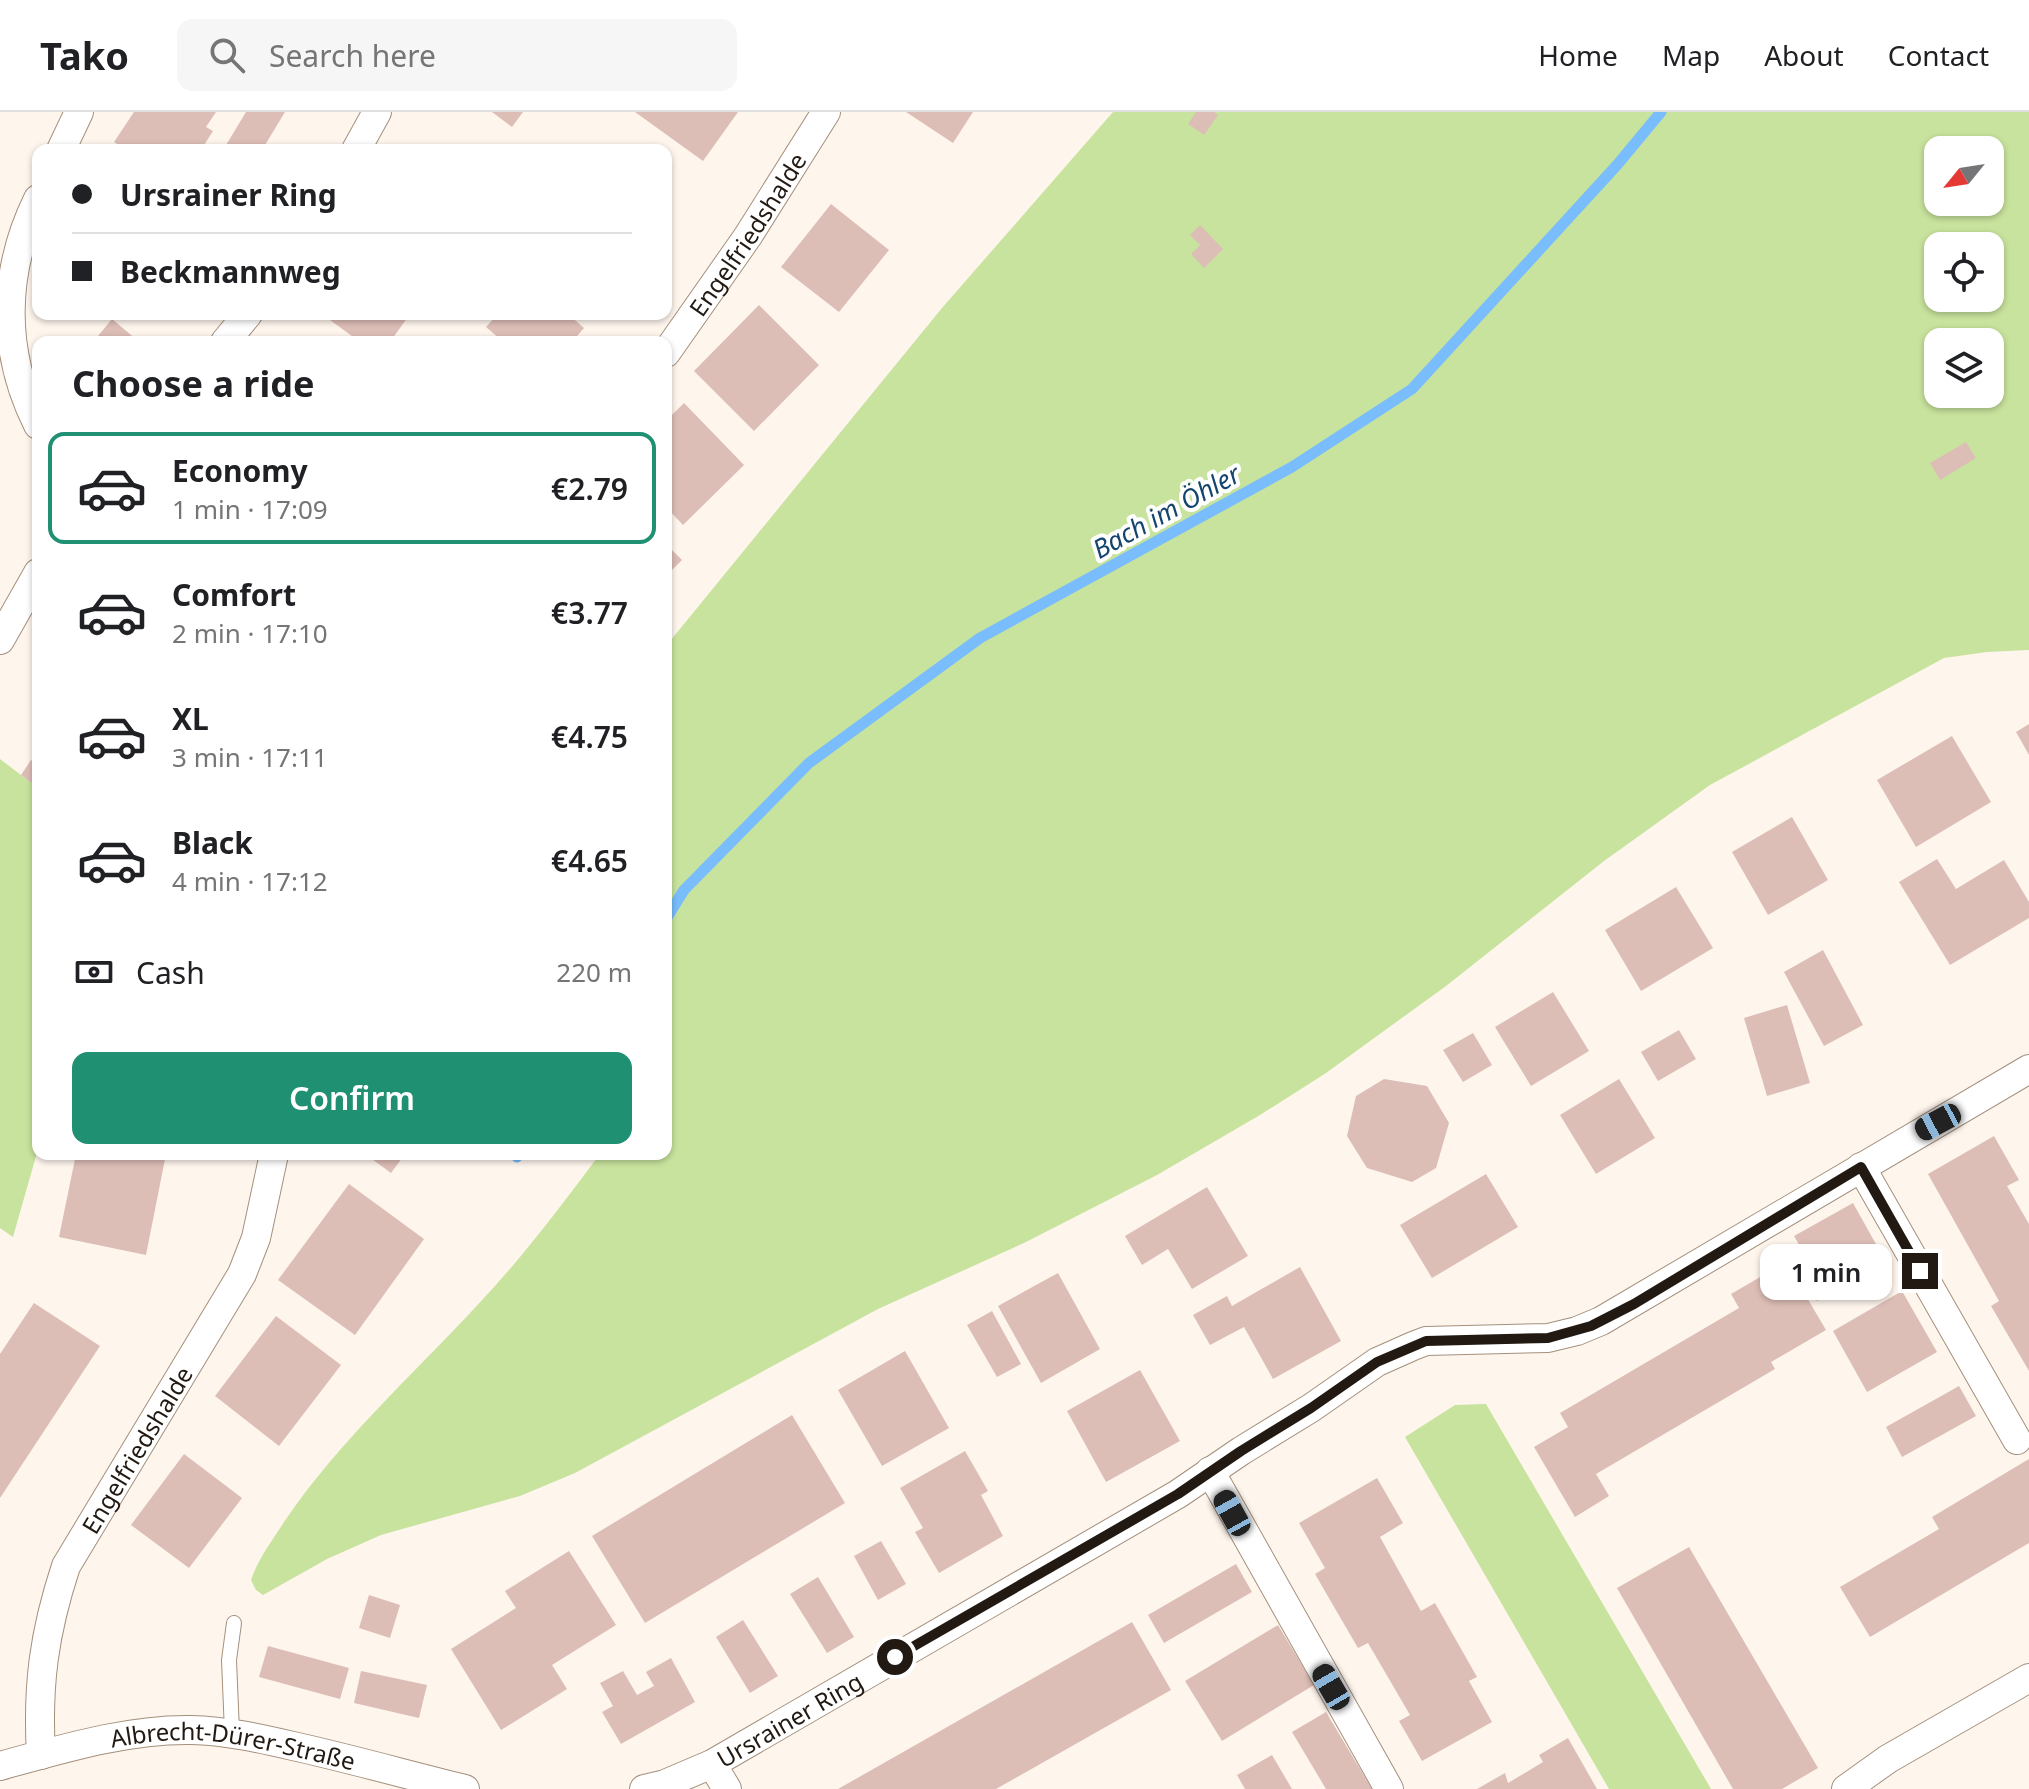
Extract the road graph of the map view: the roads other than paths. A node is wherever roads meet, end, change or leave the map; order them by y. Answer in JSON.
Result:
{"nodes":[{"id":1,"x":79,"y":112,"type":"edge"},
{"id":2,"x":377,"y":112,"type":"edge"},
{"id":3,"x":826,"y":112,"type":"edge"},
{"id":4,"x":64,"y":144,"type":"edge"},
{"id":5,"x":359,"y":144,"type":"edge"},
{"id":6,"x":32,"y":214,"type":"edge"},
{"id":7,"x":243,"y":320,"type":"edge"},
{"id":8,"x":230,"y":336,"type":"edge"},
{"id":9,"x":672,"y":344,"type":"edge"},
{"id":10,"x":32,"y":409,"type":"edge"},
{"id":11,"x":32,"y":584,"type":"edge"},
{"id":12,"x":0,"y":640,"type":"edge"},
{"id":13,"x":2029,"y":1069,"type":"edge"},
{"id":14,"x":273,"y":1160,"type":"edge"},
{"id":15,"x":1861,"y":1167,"type":"junction"},
{"id":16,"x":2017,"y":1440,"type":"dead end"},
{"id":17,"x":1210,"y":1471,"type":"junction"},
{"id":18,"x":234,"y":1623,"type":"dead end"},
{"id":19,"x":2029,"y":1678,"type":"edge"},
{"id":20,"x":232,"y":1732,"type":"junction"},
{"id":21,"x":41,"y":1755,"type":"junction"},
{"id":22,"x":712,"y":1764,"type":"junction"},
{"id":23,"x":0,"y":1766,"type":"edge"},
{"id":24,"x":386,"y":1779,"type":"edge"},
{"id":25,"x":465,"y":1789,"type":"edge"},
{"id":26,"x":644,"y":1789,"type":"edge"},
{"id":27,"x":727,"y":1789,"type":"edge"},
{"id":28,"x":1389,"y":1789,"type":"edge"},
{"id":29,"x":1846,"y":1789,"type":"edge"}],
"edges":[{"from":1,"to":4,"type":"street"},
{"from":2,"to":5,"type":"street"},
{"from":3,"to":9,"type":"street","name":"Engelfriedshalde"},
{"from":6,"to":10,"type":"street"},
{"from":7,"to":8,"type":"street"},
{"from":11,"to":12,"type":"street"},
{"from":13,"to":15,"type":"street","name":"Ursrainer Ring"},
{"from":14,"to":21,"type":"street","name":"Engelfriedshalde"},
{"from":15,"to":16,"type":"street"},
{"from":15,"to":17,"type":"street","name":"Ursrainer Ring"},
{"from":17,"to":22,"type":"street","name":"Ursrainer Ring"},
{"from":17,"to":28,"type":"street"},
{"from":18,"to":20,"type":"lane"},
{"from":19,"to":29,"type":"street"},
{"from":20,"to":21,"type":"street","name":"Albrecht-Dürer-Straße"},
{"from":20,"to":24,"type":"street","name":"Albrecht-Dürer-Straße"},
{"from":21,"to":23,"type":"street","name":"Albrecht-Dürer-Straße"},
{"from":22,"to":26,"type":"street"},
{"from":22,"to":27,"type":"street","name":"Ursrainer Ring"},
{"from":24,"to":25,"type":"street","name":"Albrecht-Dürer-Straße"}]}
